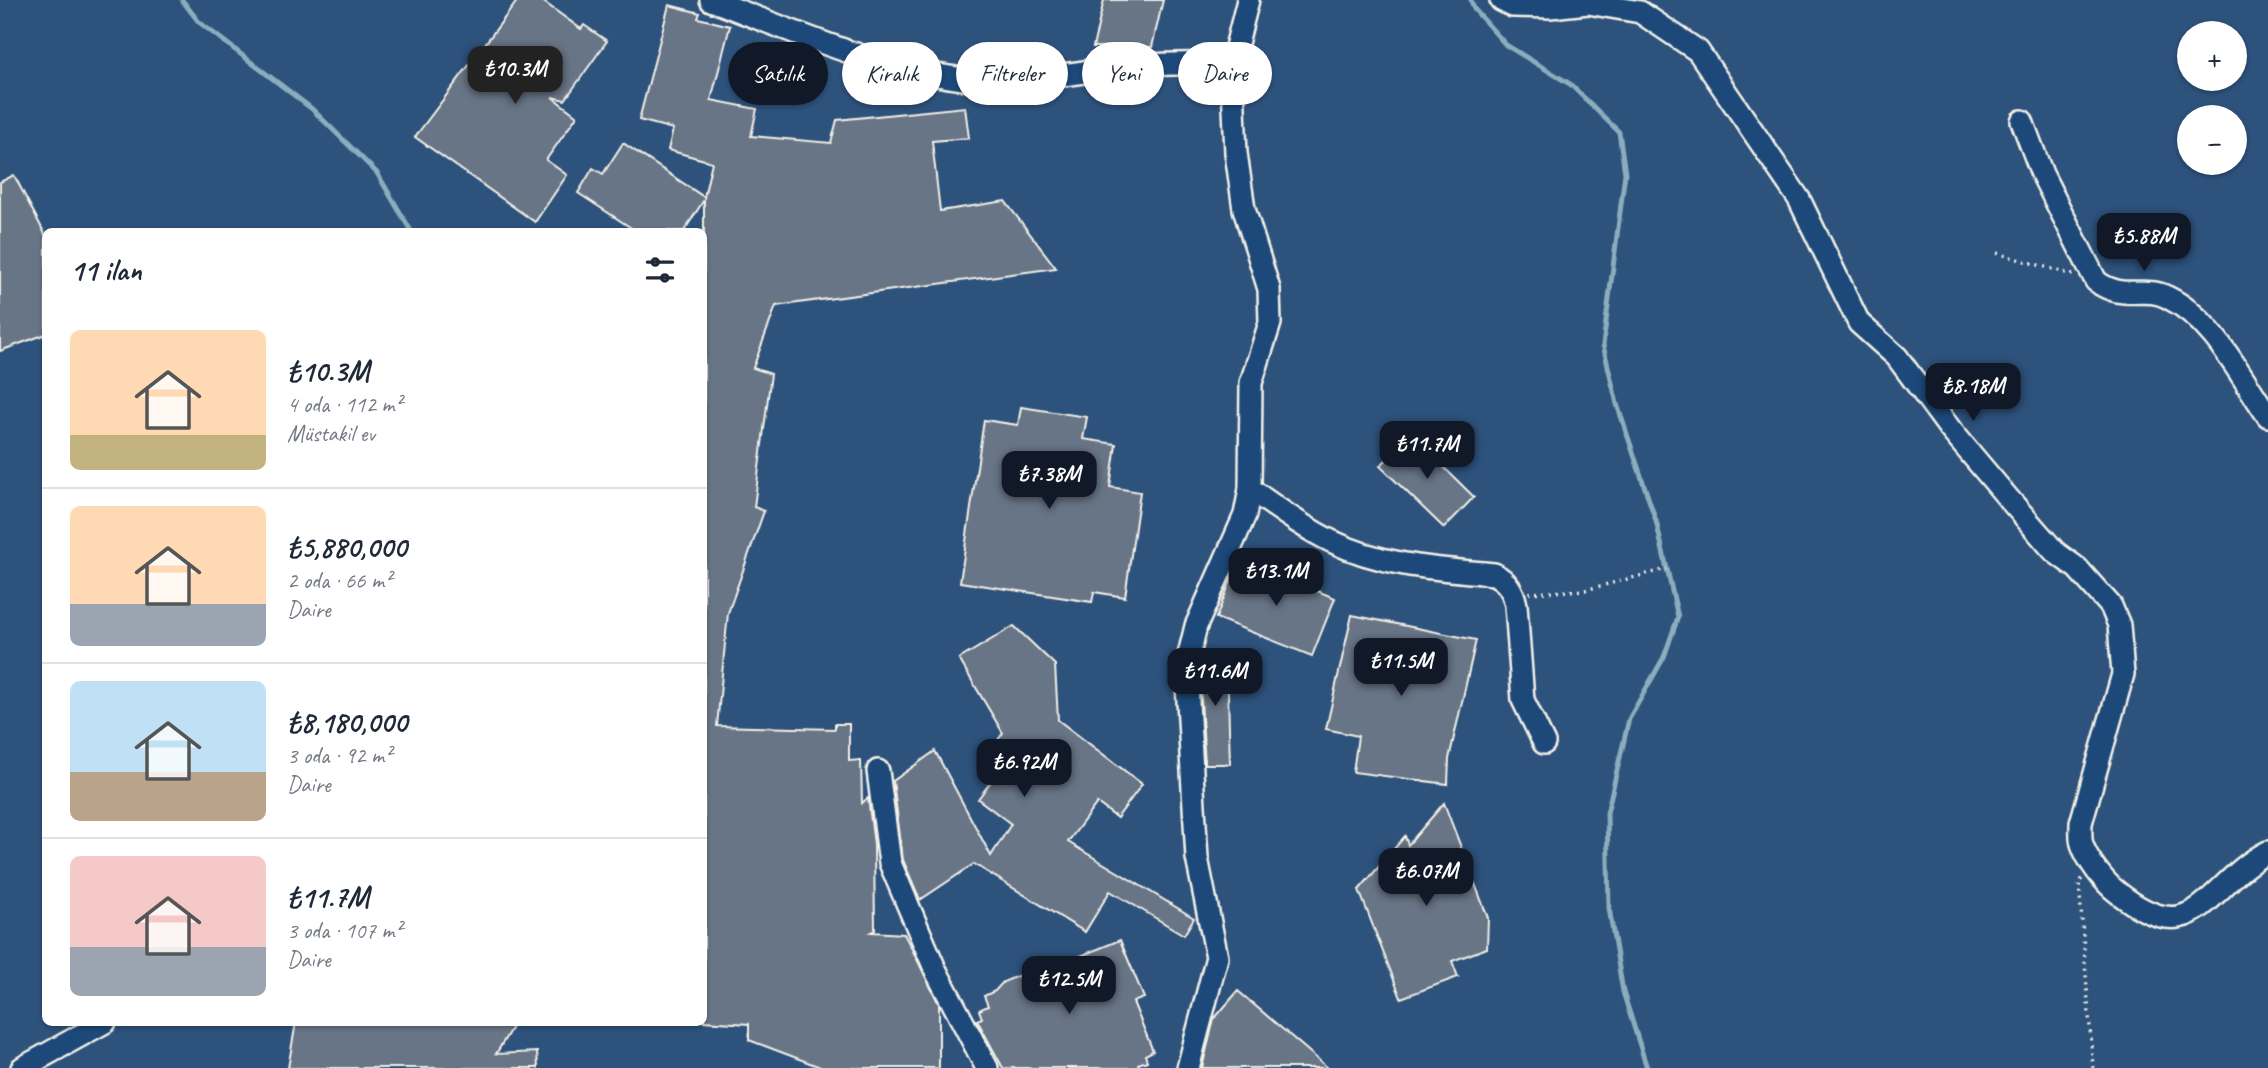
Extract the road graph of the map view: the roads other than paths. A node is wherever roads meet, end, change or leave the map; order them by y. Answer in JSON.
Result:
{"nodes":[{"id":1,"x":711,"y":0,"type":"edge"},
{"id":2,"x":1248,"y":0,"type":"edge"},
{"id":3,"x":1501,"y":0,"type":"edge"},
{"id":4,"x":1238,"y":42,"type":"edge"},
{"id":5,"x":1178,"y":65,"type":"edge"},
{"id":6,"x":1235,"y":105,"type":"edge"},
{"id":7,"x":2022,"y":121,"type":"dead end"},
{"id":8,"x":2268,"y":416,"type":"edge"},
{"id":9,"x":1250,"y":489,"type":"junction"},
{"id":10,"x":1544,"y":743,"type":"dead end"},
{"id":11,"x":878,"y":771,"type":"dead end"},
{"id":12,"x":2268,"y":852,"type":"edge"},
{"id":13,"x":98,"y":1026,"type":"edge"},
{"id":14,"x":22,"y":1068,"type":"edge"},
{"id":15,"x":987,"y":1068,"type":"edge"},
{"id":16,"x":1188,"y":1068,"type":"edge"}],
"edges":[{"from":1,"to":5,"type":"street"},
{"from":2,"to":4,"type":"street"},
{"from":3,"to":12,"type":"street"},
{"from":6,"to":9,"type":"street"},
{"from":7,"to":8,"type":"street"},
{"from":9,"to":10,"type":"street"},
{"from":9,"to":16,"type":"street"},
{"from":11,"to":15,"type":"street"},
{"from":13,"to":14,"type":"street"}]}
